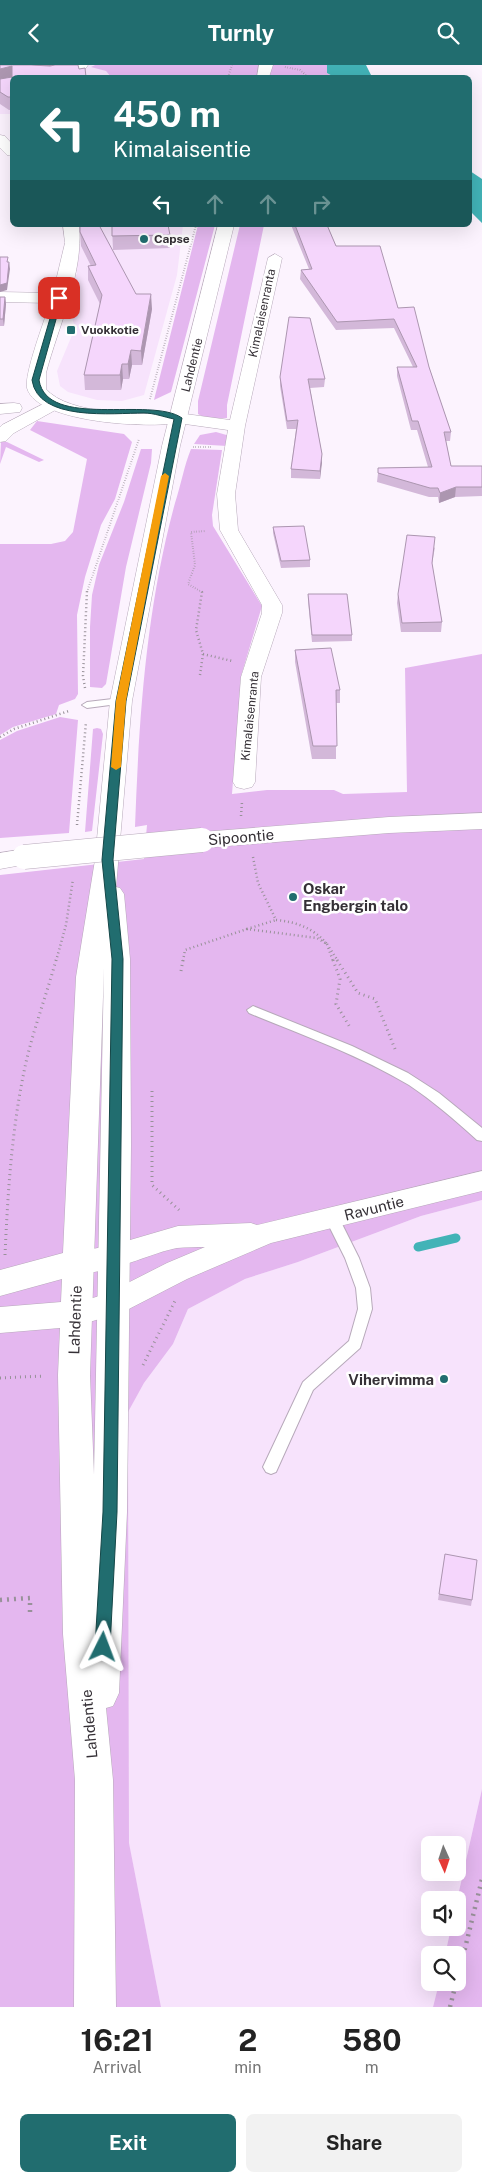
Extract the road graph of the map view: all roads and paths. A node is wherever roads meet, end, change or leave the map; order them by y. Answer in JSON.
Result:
{"nodes":[{"id":1,"x":82,"y":65,"type":"edge"},
{"id":2,"x":280,"y":67,"type":"dead end"},
{"id":3,"x":45,"y":75,"type":"edge"},
{"id":4,"x":306,"y":75,"type":"edge"},
{"id":5,"x":0,"y":139,"type":"edge"},
{"id":6,"x":10,"y":150,"type":"edge"},
{"id":7,"x":71,"y":227,"type":"edge"},
{"id":8,"x":195,"y":227,"type":"edge"},
{"id":9,"x":226,"y":227,"type":"edge"},
{"id":10,"x":275,"y":258,"type":"dead end"},
{"id":11,"x":0,"y":297,"type":"edge"},
{"id":12,"x":59,"y":298,"type":"junction"},
{"id":13,"x":150,"y":400,"type":"dead end"},
{"id":14,"x":53,"y":404,"type":"junction"},
{"id":15,"x":178,"y":418,"type":"junction"},
{"id":16,"x":237,"y":426,"type":"junction"},
{"id":17,"x":0,"y":437,"type":"edge"},
{"id":18,"x":229,"y":530,"type":"junction"},
{"id":19,"x":200,"y":675,"type":"dead end"},
{"id":20,"x":121,"y":701,"type":"junction"},
{"id":21,"x":87,"y":705,"type":"joint"},
{"id":22,"x":0,"y":737,"type":"edge"},
{"id":23,"x":244,"y":782,"type":"dead end"},
{"id":24,"x":482,"y":821,"type":"edge"},
{"id":25,"x":253,"y":855,"type":"dead end"},
{"id":26,"x":12,"y":859,"type":"edge"},
{"id":27,"x":107,"y":860,"type":"junction"},
{"id":28,"x":276,"y":920,"type":"junction"},
{"id":29,"x":247,"y":929,"type":"junction"},
{"id":30,"x":327,"y":944,"type":"junction"},
{"id":31,"x":181,"y":971,"type":"dead end"},
{"id":32,"x":253,"y":1010,"type":"dead end"},
{"id":33,"x":359,"y":1055,"type":"junction"},
{"id":34,"x":404,"y":1076,"type":"junction"},
{"id":35,"x":152,"y":1091,"type":"dead end"},
{"id":36,"x":482,"y":1136,"type":"edge"},
{"id":37,"x":482,"y":1181,"type":"edge"},
{"id":38,"x":179,"y":1210,"type":"dead end"},
{"id":39,"x":332,"y":1218,"type":"junction"},
{"id":40,"x":266,"y":1233,"type":"junction"},
{"id":41,"x":113,"y":1256,"type":"junction"},
{"id":42,"x":77,"y":1262,"type":"junction"},
{"id":43,"x":0,"y":1283,"type":"edge"},
{"id":44,"x":177,"y":1298,"type":"dead end"},
{"id":45,"x":112,"y":1305,"type":"junction"},
{"id":46,"x":76,"y":1314,"type":"junction"},
{"id":47,"x":0,"y":1320,"type":"edge"},
{"id":48,"x":140,"y":1368,"type":"dead end"},
{"id":49,"x":46,"y":1376,"type":"dead end"},
{"id":50,"x":0,"y":1379,"type":"edge"},
{"id":51,"x":271,"y":1467,"type":"dead end"},
{"id":52,"x":0,"y":1600,"type":"edge"},
{"id":53,"x":30,"y":1612,"type":"dead end"},
{"id":54,"x":94,"y":1780,"type":"junction"},
{"id":55,"x":482,"y":1879,"type":"edge"},
{"id":56,"x":466,"y":1946,"type":"edge"},
{"id":57,"x":454,"y":1991,"type":"edge"},
{"id":58,"x":95,"y":2007,"type":"edge"},
{"id":59,"x":450,"y":2007,"type":"edge"}],
"edges":[{"from":1,"to":3,"type":"street"},
{"from":2,"to":4,"type":"path"},
{"from":5,"to":6,"type":"main road"},
{"from":7,"to":12,"type":"main road"},
{"from":8,"to":13,"type":"path"},
{"from":9,"to":15,"type":"main road","name":"Lahdentie"},
{"from":10,"to":16,"type":"street","name":"Kimalaisenranta"},
{"from":11,"to":12,"type":"main road"},
{"from":12,"to":14,"type":"main road"},
{"from":14,"to":15,"type":"main road"},
{"from":14,"to":17,"type":"street"},
{"from":15,"to":16,"type":"street"},
{"from":15,"to":20,"type":"main road","name":"Lahdentie"},
{"from":16,"to":18,"type":"street","name":"Kimalaisenranta"},
{"from":18,"to":19,"type":"path"},
{"from":18,"to":23,"type":"street","name":"Kimalaisenranta"},
{"from":20,"to":21,"type":"lane"},
{"from":20,"to":27,"type":"main road","name":"Lahdentie"},
{"from":21,"to":22,"type":"path"},
{"from":24,"to":26,"type":"main road","name":"Sipoontie","bridge":true},
{"from":25,"to":28,"type":"path"},
{"from":27,"to":41,"type":"main road","name":"Lahdentie"},
{"from":27,"to":42,"type":"main road","name":"Lahdentie"},
{"from":28,"to":29,"type":"path"},
{"from":28,"to":30,"type":"path"},
{"from":29,"to":30,"type":"path"},
{"from":29,"to":31,"type":"path"},
{"from":30,"to":33,"type":"path"},
{"from":30,"to":34,"type":"path"},
{"from":32,"to":33,"type":"lane"},
{"from":33,"to":34,"type":"lane"},
{"from":34,"to":36,"type":"lane"},
{"from":35,"to":38,"type":"path"},
{"from":37,"to":39,"type":"street","name":"Ravuntie"},
{"from":39,"to":40,"type":"street","name":"Ravuntie"},
{"from":39,"to":51,"type":"lane"},
{"from":40,"to":41,"type":"street","name":"Ravuntie"},
{"from":40,"to":45,"type":"street","name":"Ravuntie"},
{"from":41,"to":42,"type":"street","name":"Ravuntie"},
{"from":41,"to":45,"type":"main road","name":"Lahdentie"},
{"from":42,"to":43,"type":"main road"},
{"from":42,"to":46,"type":"main road","name":"Lahdentie"},
{"from":44,"to":48,"type":"path"},
{"from":45,"to":46,"type":"street","name":"Ravuntie"},
{"from":45,"to":54,"type":"main road","name":"Lahdentie"},
{"from":46,"to":47,"type":"main road"},
{"from":46,"to":54,"type":"main road","name":"Lahdentie"},
{"from":49,"to":50,"type":"path"},
{"from":52,"to":53,"type":"path"},
{"from":54,"to":58,"type":"main road","name":"Lahdentie"},
{"from":55,"to":56,"type":"path"},
{"from":57,"to":59,"type":"path"}]}
